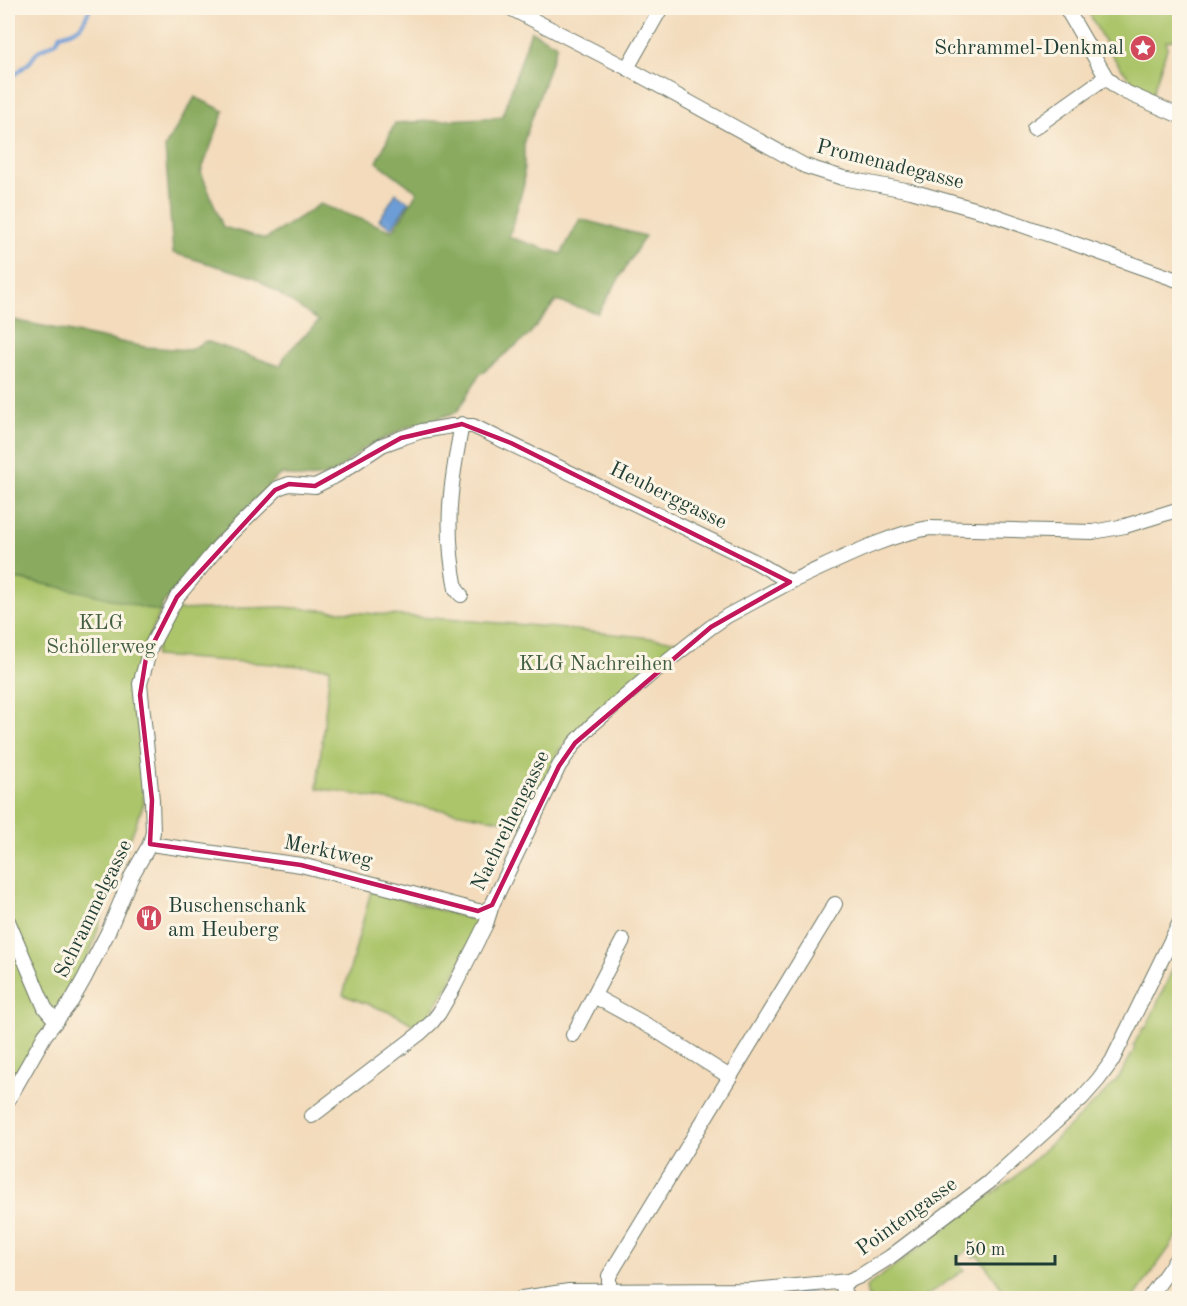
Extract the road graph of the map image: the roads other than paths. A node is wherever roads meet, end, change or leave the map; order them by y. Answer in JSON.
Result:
{"nodes":[{"id":1,"x":510,"y":8,"type":"edge"},
{"id":2,"x":661,"y":8,"type":"edge"},
{"id":3,"x":1066,"y":8,"type":"edge"},
{"id":4,"x":627,"y":68,"type":"junction"},
{"id":5,"x":1106,"y":77,"type":"junction"},
{"id":6,"x":1179,"y":116,"type":"edge"},
{"id":7,"x":1034,"y":128,"type":"dead end"},
{"id":8,"x":1179,"y":281,"type":"edge"},
{"id":9,"x":462,"y":424,"type":"junction"},
{"id":10,"x":1179,"y":509,"type":"edge"},
{"id":11,"x":790,"y":582,"type":"junction"},
{"id":12,"x":185,"y":585,"type":"joint"},
{"id":13,"x":461,"y":595,"type":"dead end"},
{"id":14,"x":150,"y":844,"type":"junction"},
{"id":15,"x":835,"y":904,"type":"dead end"},
{"id":16,"x":492,"y":905,"type":"junction"},
{"id":17,"x":8,"y":921,"type":"edge"},
{"id":18,"x":1179,"y":922,"type":"edge"},
{"id":19,"x":623,"y":940,"type":"dead end"},
{"id":20,"x":594,"y":996,"type":"junction"},
{"id":21,"x":56,"y":1021,"type":"junction"},
{"id":22,"x":573,"y":1035,"type":"dead end"},
{"id":23,"x":730,"y":1077,"type":"junction"},
{"id":24,"x":8,"y":1100,"type":"edge"},
{"id":25,"x":312,"y":1116,"type":"dead end"},
{"id":26,"x":1179,"y":1254,"type":"edge"},
{"id":27,"x":843,"y":1283,"type":"junction"},
{"id":28,"x":609,"y":1290,"type":"junction"},
{"id":29,"x":522,"y":1299,"type":"edge"},
{"id":30,"x":849,"y":1299,"type":"edge"},
{"id":31,"x":1149,"y":1299,"type":"edge"}],
"edges":[{"from":1,"to":4,"type":"street","name":"Promenadegasse"},
{"from":2,"to":4,"type":"street"},
{"from":3,"to":5,"type":"street"},
{"from":4,"to":8,"type":"street","name":"Promenadegasse"},
{"from":5,"to":6,"type":"street"},
{"from":5,"to":7,"type":"street"},
{"from":9,"to":11,"type":"street","name":"Heuberggasse"},
{"from":9,"to":12,"type":"street","name":"Heuberggasse"},
{"from":9,"to":13,"type":"street"},
{"from":10,"to":11,"type":"street"},
{"from":11,"to":16,"type":"street","name":"Nachreihengasse"},
{"from":12,"to":14,"type":"street","name":"Schrammelgasse"},
{"from":14,"to":16,"type":"street","name":"Merktweg"},
{"from":14,"to":21,"type":"street","name":"Schrammelgasse"},
{"from":15,"to":23,"type":"street"},
{"from":16,"to":25,"type":"street","name":"Nachreihengasse"},
{"from":17,"to":21,"type":"street"},
{"from":18,"to":27,"type":"street","name":"Pointengasse"},
{"from":19,"to":20,"type":"street"},
{"from":20,"to":22,"type":"street"},
{"from":20,"to":23,"type":"street"},
{"from":21,"to":24,"type":"street","name":"Schrammelgasse"},
{"from":23,"to":28,"type":"street"},
{"from":26,"to":31,"type":"street"},
{"from":27,"to":28,"type":"street","name":"Pointengasse"},
{"from":27,"to":30,"type":"street"},
{"from":28,"to":29,"type":"street","name":"Pointengasse"}]}
